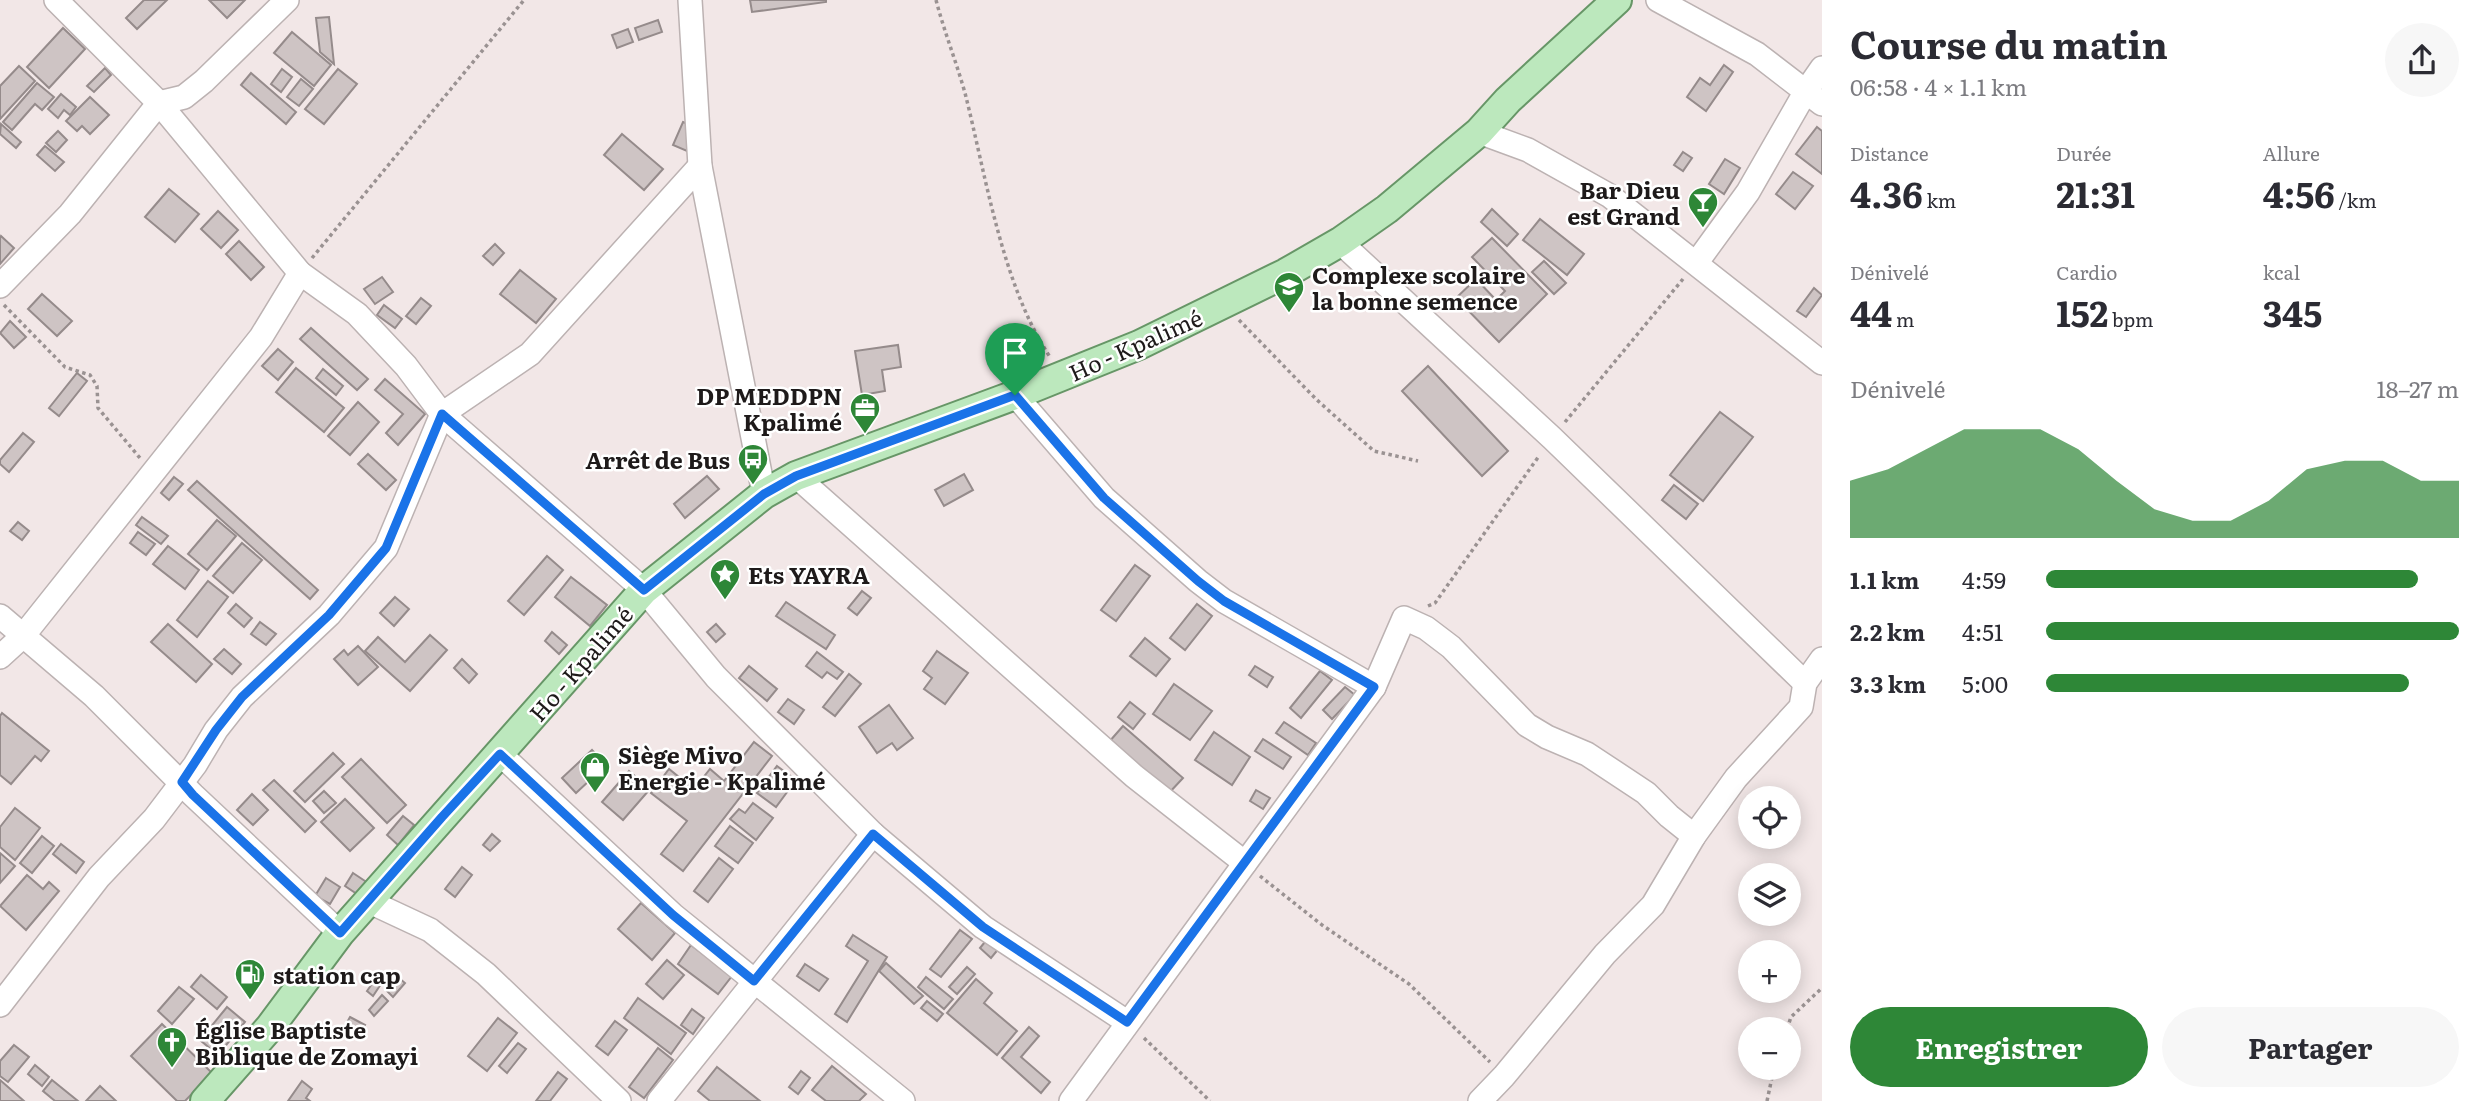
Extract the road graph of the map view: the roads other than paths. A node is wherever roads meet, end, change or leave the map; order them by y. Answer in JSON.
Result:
{"nodes":[{"id":1,"x":57,"y":0,"type":"edge"},
{"id":2,"x":287,"y":0,"type":"edge"},
{"id":3,"x":690,"y":0,"type":"edge"},
{"id":4,"x":1617,"y":0,"type":"edge"},
{"id":5,"x":1658,"y":0,"type":"edge"},
{"id":6,"x":1822,"y":68,"type":"edge"},
{"id":7,"x":1814,"y":97,"type":"edge"},
{"id":8,"x":159,"y":103,"type":"junction"},
{"id":9,"x":1479,"y":132,"type":"junction"},
{"id":10,"x":700,"y":166,"type":"junction"},
{"id":11,"x":1340,"y":243,"type":"junction"},
{"id":12,"x":1697,"y":262,"type":"junction"},
{"id":13,"x":300,"y":273,"type":"junction"},
{"id":14,"x":0,"y":286,"type":"edge"},
{"id":15,"x":1822,"y":363,"type":"edge"},
{"id":16,"x":1015,"y":395,"type":"junction"},
{"id":17,"x":442,"y":414,"type":"junction"},
{"id":18,"x":796,"y":476,"type":"junction"},
{"id":19,"x":764,"y":494,"type":"junction"},
{"id":20,"x":644,"y":590,"type":"junction"},
{"id":21,"x":0,"y":616,"type":"edge"},
{"id":22,"x":23,"y":636,"type":"junction"},
{"id":23,"x":0,"y":657,"type":"edge"},
{"id":24,"x":1822,"y":659,"type":"edge"},
{"id":25,"x":1805,"y":683,"type":"junction"},
{"id":26,"x":1374,"y":687,"type":"junction"},
{"id":27,"x":500,"y":754,"type":"junction"},
{"id":28,"x":182,"y":782,"type":"junction"},
{"id":29,"x":873,"y":834,"type":"junction"},
{"id":30,"x":1694,"y":836,"type":"junction"},
{"id":31,"x":1245,"y":863,"type":"junction"},
{"id":32,"x":370,"y":902,"type":"junction"},
{"id":33,"x":340,"y":933,"type":"junction"},
{"id":34,"x":754,"y":981,"type":"junction"},
{"id":35,"x":0,"y":1005,"type":"edge"},
{"id":36,"x":1127,"y":1022,"type":"junction"},
{"id":37,"x":205,"y":1101,"type":"edge"},
{"id":38,"x":619,"y":1101,"type":"edge"},
{"id":39,"x":659,"y":1101,"type":"edge"},
{"id":40,"x":903,"y":1101,"type":"edge"},
{"id":41,"x":1071,"y":1101,"type":"edge"},
{"id":42,"x":1479,"y":1101,"type":"edge"}],
"edges":[{"from":1,"to":8,"type":"street"},
{"from":2,"to":8,"type":"street"},
{"from":3,"to":10,"type":"street"},
{"from":4,"to":9,"type":"main road","name":"Ho - Kpalimé"},
{"from":5,"to":7,"type":"street"},
{"from":6,"to":7,"type":"street"},
{"from":7,"to":12,"type":"street"},
{"from":8,"to":13,"type":"street"},
{"from":8,"to":14,"type":"street"},
{"from":9,"to":11,"type":"main road","name":"Ho - Kpalimé"},
{"from":9,"to":12,"type":"street"},
{"from":10,"to":17,"type":"street"},
{"from":10,"to":19,"type":"street"},
{"from":11,"to":16,"type":"main road","name":"Ho - Kpalimé"},
{"from":11,"to":25,"type":"street"},
{"from":12,"to":15,"type":"street"},
{"from":13,"to":17,"type":"street"},
{"from":13,"to":22,"type":"street"},
{"from":16,"to":18,"type":"main road","name":"Ho - Kpalimé"},
{"from":16,"to":26,"type":"street"},
{"from":17,"to":20,"type":"street"},
{"from":17,"to":28,"type":"street"},
{"from":18,"to":19,"type":"main road","name":"Ho - Kpalimé"},
{"from":18,"to":31,"type":"street"},
{"from":19,"to":20,"type":"main road","name":"Ho - Kpalimé"},
{"from":20,"to":27,"type":"main road","name":"Ho - Kpalimé"},
{"from":20,"to":29,"type":"street"},
{"from":21,"to":22,"type":"street"},
{"from":22,"to":23,"type":"street"},
{"from":22,"to":28,"type":"street"},
{"from":24,"to":25,"type":"street"},
{"from":25,"to":30,"type":"street"},
{"from":26,"to":30,"type":"street"},
{"from":26,"to":31,"type":"street"},
{"from":27,"to":32,"type":"main road","name":"Ho - Kpalimé"},
{"from":27,"to":34,"type":"street"},
{"from":28,"to":33,"type":"street"},
{"from":28,"to":35,"type":"street"},
{"from":29,"to":34,"type":"street"},
{"from":29,"to":36,"type":"street"},
{"from":30,"to":42,"type":"street"},
{"from":31,"to":36,"type":"street"},
{"from":32,"to":33,"type":"main road","name":"Ho - Kpalimé"},
{"from":32,"to":38,"type":"street"},
{"from":33,"to":37,"type":"main road","name":"Ho - Kpalimé"},
{"from":34,"to":39,"type":"street"},
{"from":34,"to":40,"type":"street"},
{"from":36,"to":41,"type":"street"}]}
